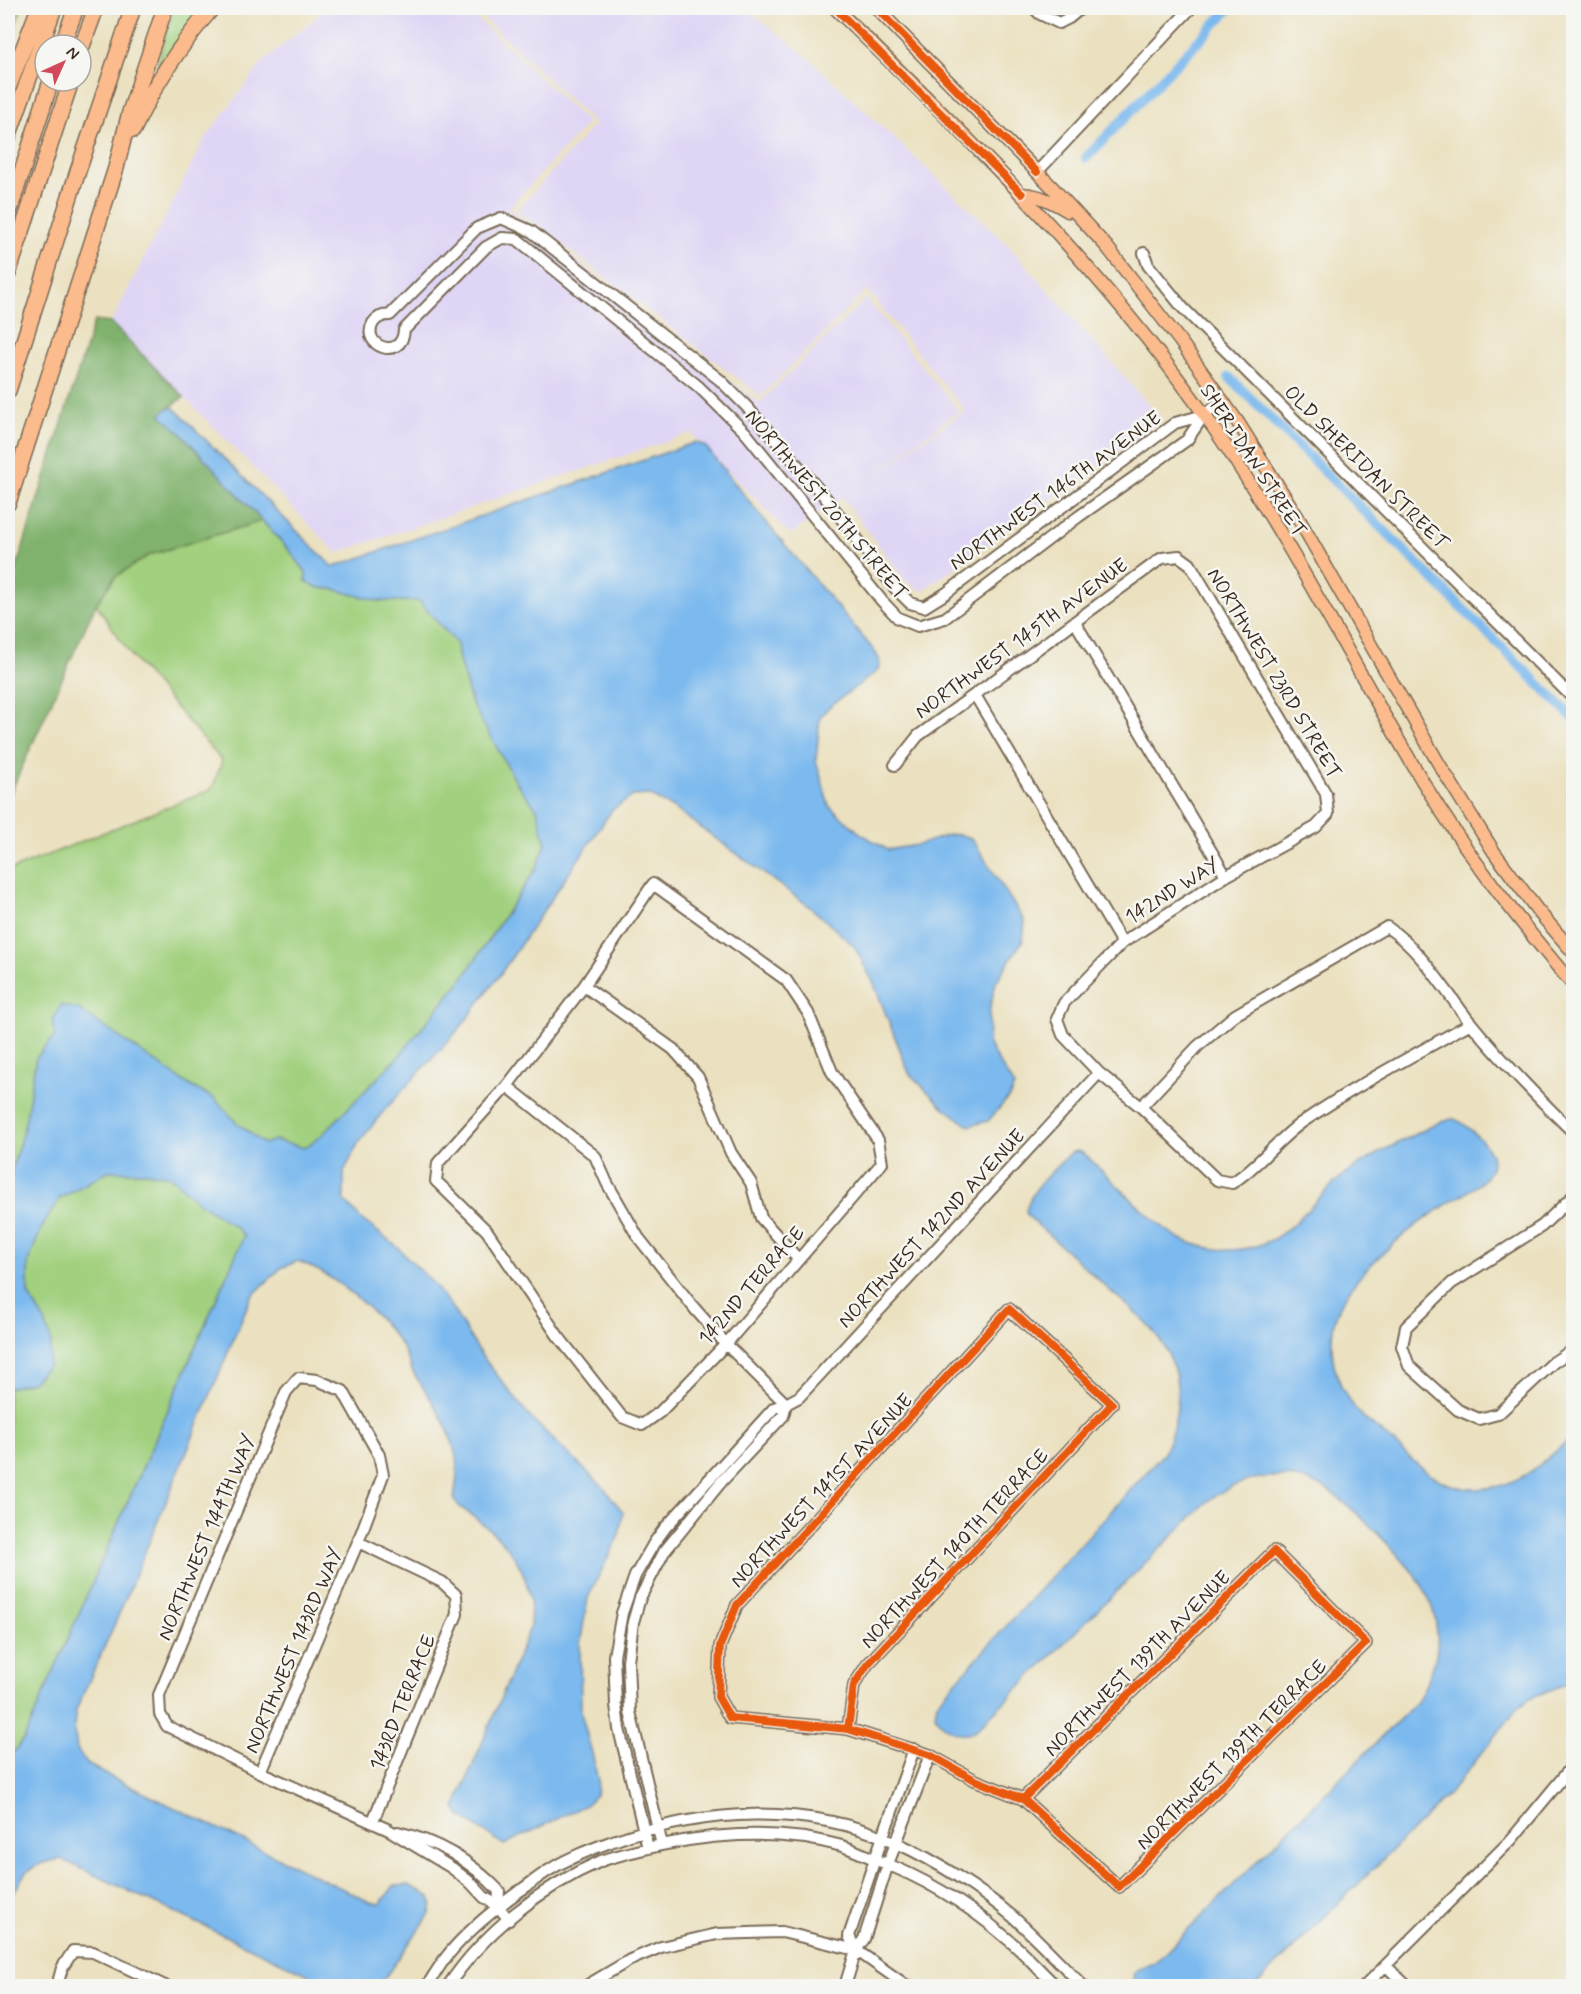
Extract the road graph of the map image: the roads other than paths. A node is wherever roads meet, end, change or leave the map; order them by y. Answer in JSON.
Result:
{"nodes":[{"id":1,"x":39,"y":8,"type":"edge"},
{"id":2,"x":54,"y":8,"type":"edge"},
{"id":3,"x":76,"y":8,"type":"edge"},
{"id":4,"x":96,"y":8,"type":"edge"},
{"id":5,"x":133,"y":8,"type":"edge"},
{"id":6,"x":165,"y":8,"type":"edge"},
{"id":7,"x":212,"y":8,"type":"edge"},
{"id":8,"x":835,"y":8,"type":"edge"},
{"id":9,"x":876,"y":8,"type":"edge"},
{"id":10,"x":1034,"y":8,"type":"edge"},
{"id":11,"x":1081,"y":8,"type":"edge"},
{"id":12,"x":1191,"y":8,"type":"edge"},
{"id":13,"x":67,"y":33,"type":"edge"},
{"id":14,"x":87,"y":33,"type":"edge"},
{"id":15,"x":8,"y":88,"type":"edge"},
{"id":16,"x":47,"y":93,"type":"edge"},
{"id":17,"x":67,"y":93,"type":"edge"},
{"id":18,"x":8,"y":137,"type":"edge"},
{"id":19,"x":116,"y":168,"type":"junction"},
{"id":20,"x":1037,"y":172,"type":"junction"},
{"id":21,"x":1028,"y":194,"type":"junction"},
{"id":22,"x":8,"y":215,"type":"edge"},
{"id":23,"x":1079,"y":217,"type":"junction"},
{"id":24,"x":1144,"y":253,"type":"dead end"},
{"id":25,"x":8,"y":274,"type":"edge"},
{"id":26,"x":8,"y":391,"type":"edge"},
{"id":27,"x":1223,"y":401,"type":"junction"},
{"id":28,"x":1204,"y":415,"type":"junction"},
{"id":29,"x":8,"y":502,"type":"edge"},
{"id":30,"x":1179,"y":556,"type":"joint"},
{"id":31,"x":910,"y":603,"type":"joint"},
{"id":32,"x":1075,"y":622,"type":"junction"},
{"id":33,"x":975,"y":694,"type":"junction"},
{"id":34,"x":1574,"y":699,"type":"edge"},
{"id":35,"x":895,"y":765,"type":"dead end"},
{"id":36,"x":1328,"y":814,"type":"joint"},
{"id":37,"x":1226,"y":876,"type":"junction"},
{"id":38,"x":1122,"y":943,"type":"junction"},
{"id":39,"x":1574,"y":953,"type":"edge"},
{"id":40,"x":584,"y":986,"type":"junction"},
{"id":41,"x":1574,"y":986,"type":"edge"},
{"id":42,"x":1471,"y":1023,"type":"junction"},
{"id":43,"x":1099,"y":1073,"type":"junction"},
{"id":44,"x":507,"y":1086,"type":"junction"},
{"id":45,"x":1141,"y":1107,"type":"junction"},
{"id":46,"x":1574,"y":1133,"type":"edge"},
{"id":47,"x":1574,"y":1195,"type":"edge"},
{"id":48,"x":798,"y":1259,"type":"junction"},
{"id":49,"x":726,"y":1344,"type":"junction"},
{"id":50,"x":1574,"y":1349,"type":"edge"},
{"id":51,"x":298,"y":1378,"type":"joint"},
{"id":52,"x":786,"y":1404,"type":"junction"},
{"id":53,"x":1112,"y":1404,"type":"joint"},
{"id":54,"x":358,"y":1542,"type":"junction"},
{"id":55,"x":1366,"y":1643,"type":"joint"},
{"id":56,"x":848,"y":1729,"type":"junction"},
{"id":57,"x":914,"y":1749,"type":"junction"},
{"id":58,"x":930,"y":1755,"type":"junction"},
{"id":59,"x":1574,"y":1764,"type":"edge"},
{"id":60,"x":260,"y":1772,"type":"junction"},
{"id":61,"x":1023,"y":1800,"type":"junction"},
{"id":62,"x":373,"y":1821,"type":"junction"},
{"id":63,"x":657,"y":1827,"type":"junction"},
{"id":64,"x":643,"y":1830,"type":"junction"},
{"id":65,"x":882,"y":1838,"type":"junction"},
{"id":66,"x":897,"y":1843,"type":"junction"},
{"id":67,"x":662,"y":1845,"type":"junction"},
{"id":68,"x":648,"y":1848,"type":"junction"},
{"id":69,"x":874,"y":1859,"type":"junction"},
{"id":70,"x":888,"y":1864,"type":"junction"},
{"id":71,"x":498,"y":1906,"type":"junction"},
{"id":72,"x":509,"y":1920,"type":"junction"},
{"id":73,"x":856,"y":1950,"type":"junction"},
{"id":74,"x":1386,"y":1966,"type":"junction"},
{"id":75,"x":57,"y":1986,"type":"edge"},
{"id":76,"x":165,"y":1986,"type":"edge"},
{"id":77,"x":427,"y":1986,"type":"edge"},
{"id":78,"x":448,"y":1986,"type":"edge"},
{"id":79,"x":586,"y":1986,"type":"edge"},
{"id":80,"x":845,"y":1986,"type":"edge"},
{"id":81,"x":907,"y":1986,"type":"edge"},
{"id":82,"x":1056,"y":1986,"type":"edge"},
{"id":83,"x":1083,"y":1986,"type":"edge"},
{"id":84,"x":1365,"y":1986,"type":"edge"},
{"id":85,"x":1407,"y":1986,"type":"edge"}],
"edges":[{"from":1,"to":15,"type":"highway"},
{"from":2,"to":18,"type":"highway"},
{"from":3,"to":13,"type":"highway"},
{"from":4,"to":14,"type":"highway"},
{"from":5,"to":26,"type":"highway"},
{"from":6,"to":19,"type":"highway"},
{"from":7,"to":19,"type":"highway"},
{"from":8,"to":21,"type":"main road","name":"SHERIDAN STREET"},
{"from":9,"to":20,"type":"main road","name":"SHERIDAN STREET"},
{"from":10,"to":11,"type":"street"},
{"from":12,"to":20,"type":"street"},
{"from":16,"to":22,"type":"highway"},
{"from":17,"to":25,"type":"highway"},
{"from":19,"to":29,"type":"highway"},
{"from":20,"to":21,"type":"main road"},
{"from":20,"to":23,"type":"main road","name":"SHERIDAN STREET"},
{"from":21,"to":23,"type":"main road"},
{"from":21,"to":28,"type":"main road","name":"SHERIDAN STREET"},
{"from":23,"to":27,"type":"main road","name":"SHERIDAN STREET"},
{"from":24,"to":34,"type":"street","name":"OLD SHERIDAN STREET"},
{"from":27,"to":28,"type":"street","name":"NORTHWEST 146TH AVENUE"},
{"from":27,"to":39,"type":"main road","name":"SHERIDAN STREET"},
{"from":28,"to":31,"type":"street","name":"NORTHWEST 146TH AVENUE"},
{"from":28,"to":31,"type":"street","name":"NORTHWEST 20TH STREET"},
{"from":28,"to":41,"type":"main road","name":"SHERIDAN STREET"},
{"from":30,"to":32,"type":"street","name":"NORTHWEST 145TH AVENUE"},
{"from":30,"to":36,"type":"street","name":"NORTHWEST 23RD STREET"},
{"from":32,"to":33,"type":"street","name":"NORTHWEST 145TH AVENUE"},
{"from":32,"to":37,"type":"street"},
{"from":33,"to":35,"type":"street","name":"NORTHWEST 145TH AVENUE"},
{"from":33,"to":38,"type":"street"},
{"from":36,"to":37,"type":"street","name":"142ND WAY"},
{"from":37,"to":38,"type":"street","name":"142ND WAY"},
{"from":38,"to":43,"type":"street","name":"142ND WAY"},
{"from":40,"to":44,"type":"street"},
{"from":40,"to":48,"type":"street"},
{"from":40,"to":48,"type":"street","name":"142ND TERRACE"},
{"from":42,"to":45,"type":"street"},
{"from":42,"to":45,"type":"street"},
{"from":42,"to":46,"type":"street"},
{"from":43,"to":45,"type":"street"},
{"from":43,"to":52,"type":"street","name":"NORTHWEST 142ND AVENUE"},
{"from":44,"to":49,"type":"street"},
{"from":44,"to":49,"type":"street","name":"142ND TERRACE"},
{"from":47,"to":50,"type":"street"},
{"from":48,"to":49,"type":"street","name":"142ND TERRACE"},
{"from":49,"to":52,"type":"street"},
{"from":51,"to":54,"type":"street","name":"NORTHWEST 143RD WAY"},
{"from":51,"to":60,"type":"street","name":"NORTHWEST 144TH WAY"},
{"from":52,"to":63,"type":"street","name":"NORTHWEST 142ND AVENUE"},
{"from":52,"to":64,"type":"street","name":"NORTHWEST 142ND AVENUE"},
{"from":53,"to":56,"type":"street","name":"NORTHWEST 140TH TERRACE"},
{"from":53,"to":56,"type":"street","name":"NORTHWEST 141ST AVENUE"},
{"from":54,"to":60,"type":"street","name":"NORTHWEST 143RD WAY"},
{"from":54,"to":62,"type":"street","name":"143RD TERRACE"},
{"from":55,"to":61,"type":"street","name":"NORTHWEST 139TH TERRACE"},
{"from":55,"to":61,"type":"street","name":"NORTHWEST 139TH AVENUE"},
{"from":56,"to":57,"type":"street"},
{"from":57,"to":58,"type":"street"},
{"from":57,"to":65,"type":"street"},
{"from":58,"to":61,"type":"street"},
{"from":58,"to":66,"type":"street"},
{"from":59,"to":74,"type":"street"},
{"from":60,"to":62,"type":"street"},
{"from":62,"to":71,"type":"street"},
{"from":63,"to":64,"type":"street"},
{"from":63,"to":65,"type":"street"},
{"from":63,"to":67,"type":"street","name":"NORTHWEST 142ND AVENUE"},
{"from":64,"to":68,"type":"street","name":"NORTHWEST 142ND AVENUE"},
{"from":64,"to":71,"type":"street"},
{"from":65,"to":66,"type":"street"},
{"from":65,"to":69,"type":"street"},
{"from":66,"to":70,"type":"street"},
{"from":66,"to":83,"type":"street"},
{"from":67,"to":68,"type":"street"},
{"from":67,"to":69,"type":"street"},
{"from":68,"to":72,"type":"street"},
{"from":69,"to":70,"type":"street"},
{"from":69,"to":73,"type":"street"},
{"from":70,"to":73,"type":"street"},
{"from":70,"to":82,"type":"street"},
{"from":71,"to":72,"type":"street"},
{"from":71,"to":77,"type":"street"},
{"from":72,"to":78,"type":"street"},
{"from":73,"to":79,"type":"street"},
{"from":73,"to":80,"type":"street"},
{"from":73,"to":81,"type":"street"},
{"from":74,"to":84,"type":"street"},
{"from":74,"to":85,"type":"street"},
{"from":75,"to":76,"type":"street"}]}
